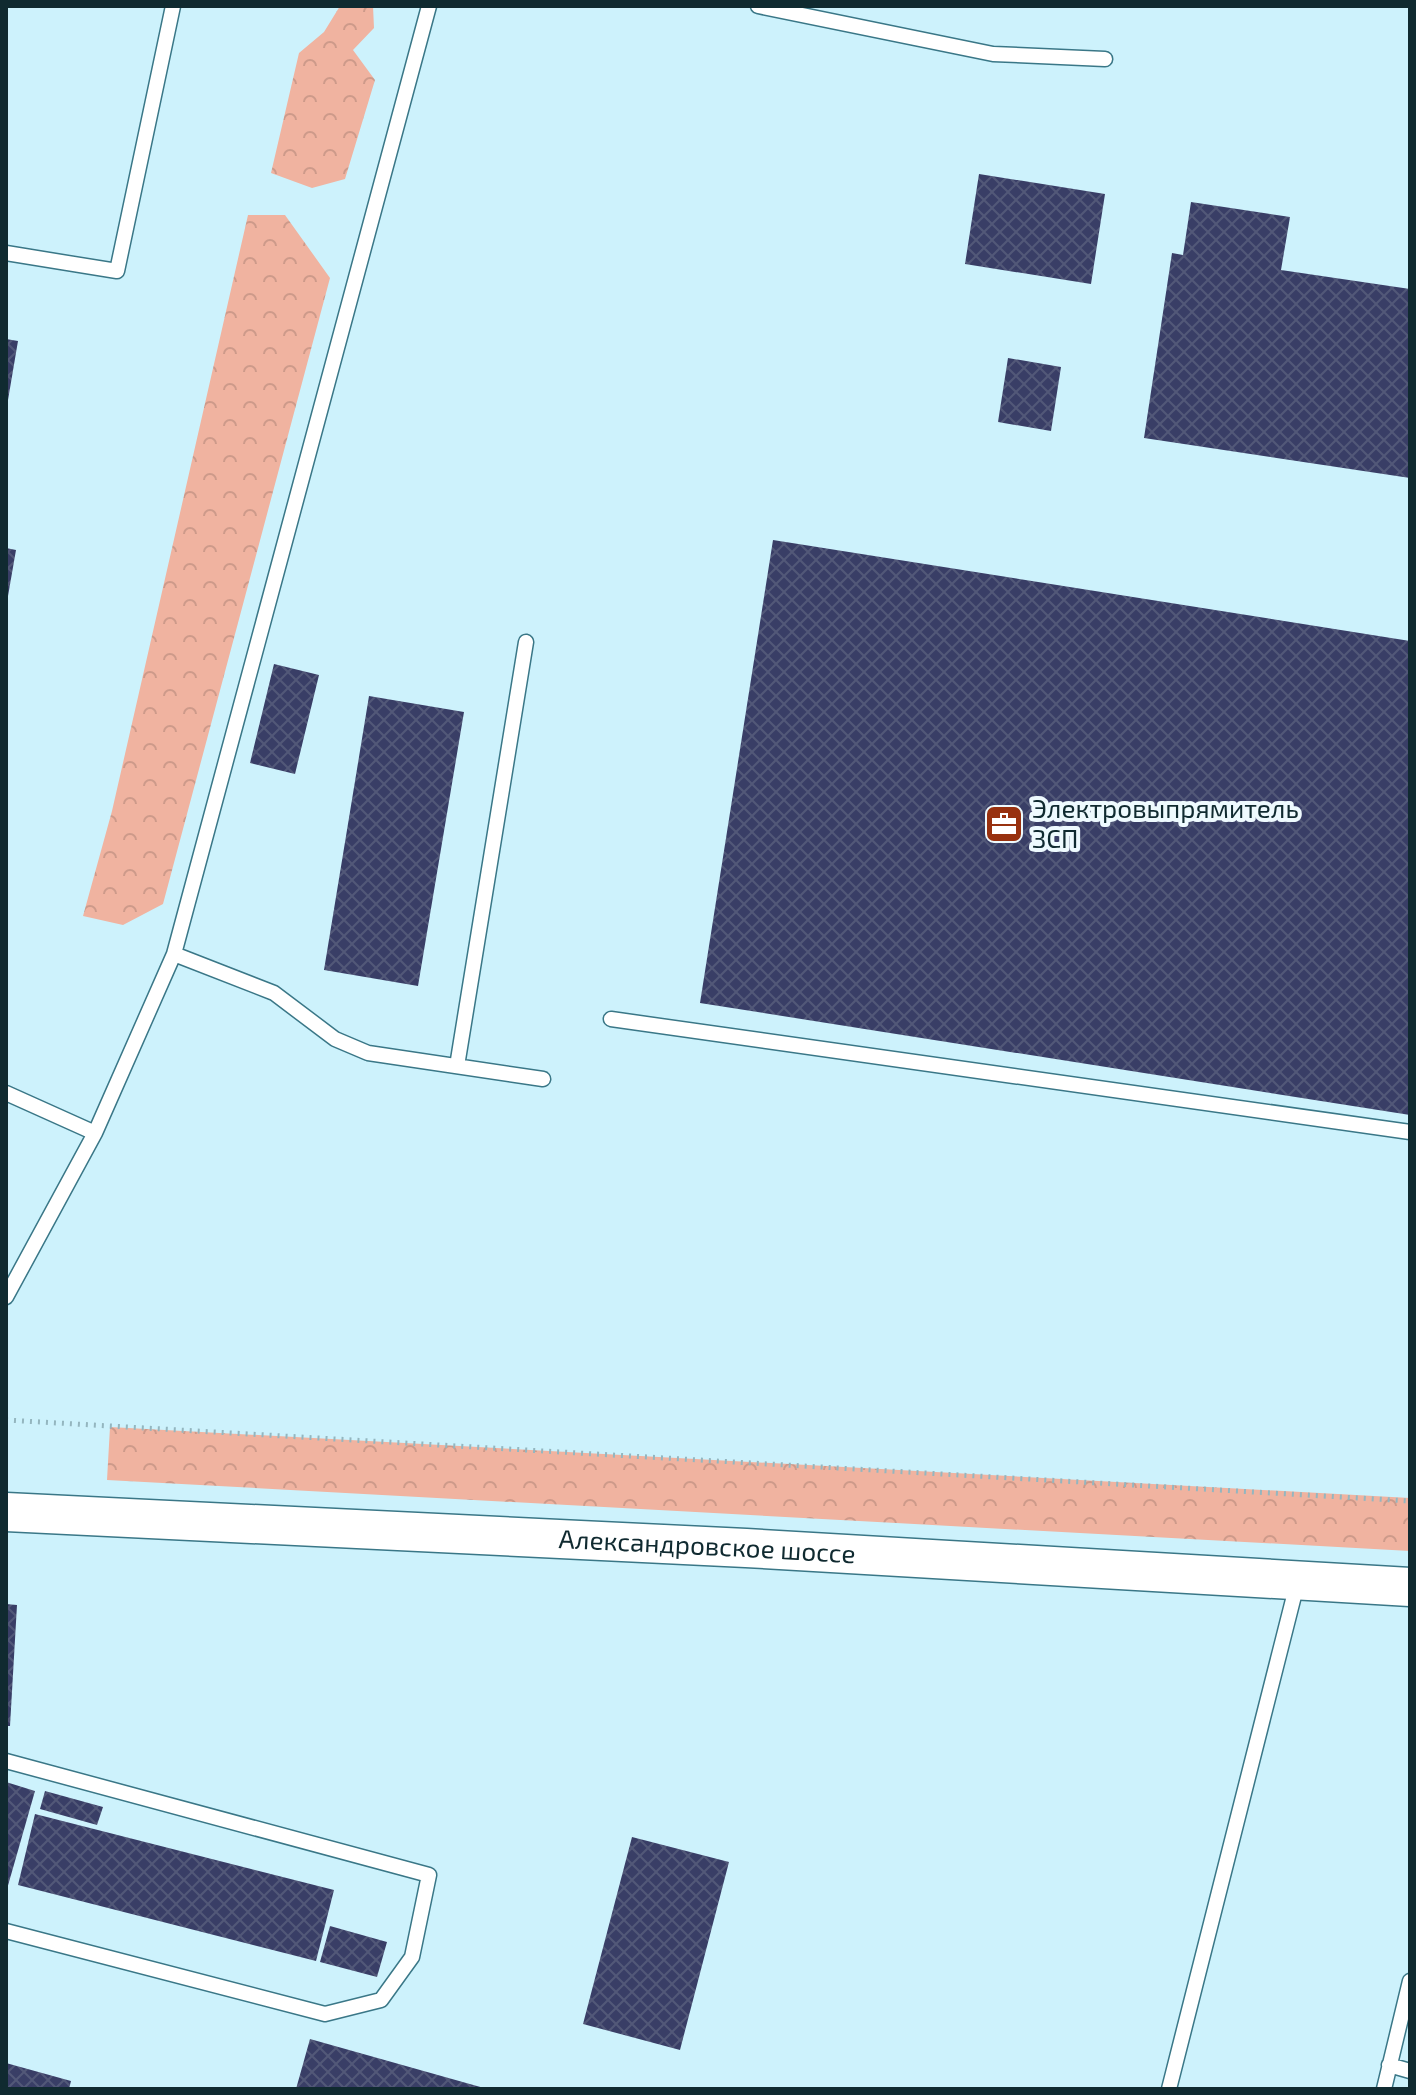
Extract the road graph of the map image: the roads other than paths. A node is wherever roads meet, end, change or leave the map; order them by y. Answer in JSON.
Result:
{"nodes":[{"id":1,"x":173,"y":6,"type":"edge"},
{"id":2,"x":429,"y":6,"type":"edge"},
{"id":3,"x":758,"y":6,"type":"edge"},
{"id":4,"x":1105,"y":59,"type":"dead end"},
{"id":5,"x":6,"y":253,"type":"edge"},
{"id":6,"x":526,"y":642,"type":"dead end"},
{"id":7,"x":174,"y":954,"type":"junction"},
{"id":8,"x":611,"y":1019,"type":"dead end"},
{"id":9,"x":457,"y":1066,"type":"junction"},
{"id":10,"x":543,"y":1079,"type":"dead end"},
{"id":11,"x":6,"y":1093,"type":"edge"},
{"id":12,"x":1410,"y":1132,"type":"edge"},
{"id":13,"x":95,"y":1133,"type":"junction"},
{"id":14,"x":6,"y":1297,"type":"edge"},
{"id":15,"x":6,"y":1512,"type":"edge"},
{"id":16,"x":1298,"y":1579,"type":"junction"},
{"id":17,"x":1410,"y":1587,"type":"edge"},
{"id":18,"x":6,"y":1761,"type":"edge"},
{"id":19,"x":6,"y":1931,"type":"edge"},
{"id":20,"x":1410,"y":1981,"type":"edge"},
{"id":21,"x":1389,"y":2065,"type":"junction"},
{"id":22,"x":1410,"y":2071,"type":"edge"},
{"id":23,"x":1169,"y":2089,"type":"edge"},
{"id":24,"x":1384,"y":2089,"type":"edge"}],
"edges":[{"from":1,"to":5,"type":"lane"},
{"from":2,"to":7,"type":"lane"},
{"from":3,"to":4,"type":"lane"},
{"from":6,"to":9,"type":"lane"},
{"from":7,"to":9,"type":"lane"},
{"from":7,"to":13,"type":"lane"},
{"from":8,"to":12,"type":"lane"},
{"from":9,"to":10,"type":"lane"},
{"from":11,"to":13,"type":"lane"},
{"from":13,"to":14,"type":"lane"},
{"from":15,"to":16,"type":"main road","name":"Александровское шоссе"},
{"from":16,"to":17,"type":"main road","name":"Александровское шоссе"},
{"from":16,"to":23,"type":"lane"},
{"from":18,"to":19,"type":"lane"},
{"from":20,"to":21,"type":"lane"},
{"from":21,"to":22,"type":"lane"},
{"from":21,"to":24,"type":"lane"}]}
